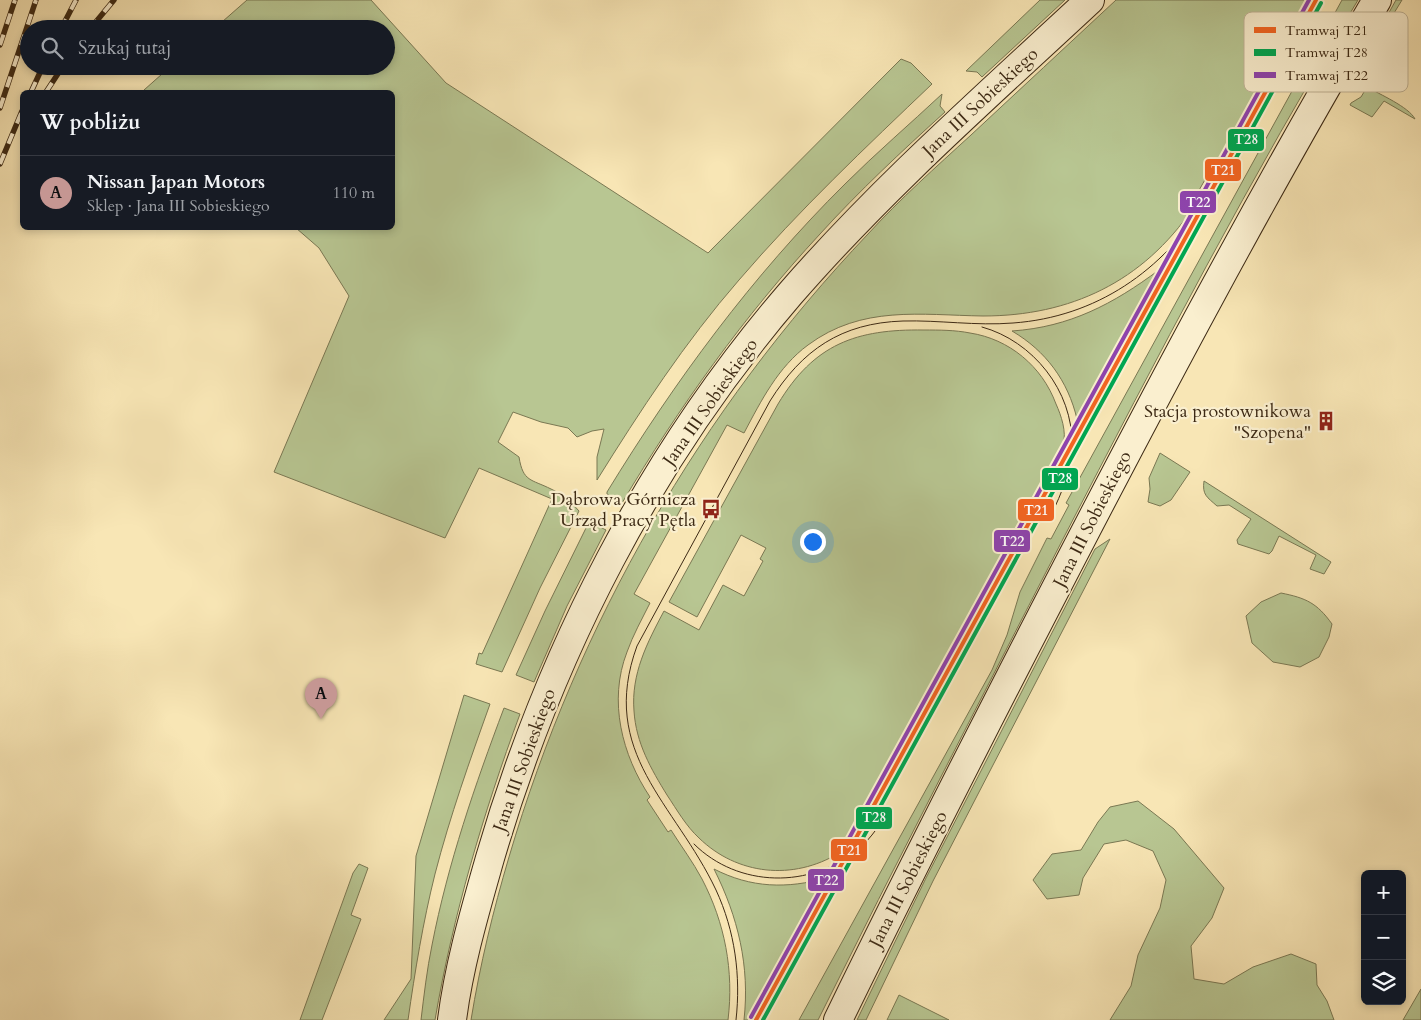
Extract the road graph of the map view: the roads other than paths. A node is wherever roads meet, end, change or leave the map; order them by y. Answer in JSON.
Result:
{"nodes":[{"id":1,"x":1090,"y":0,"type":"edge"},
{"id":2,"x":1377,"y":0,"type":"edge"},
{"id":3,"x":1370,"y":12,"type":"edge"},
{"id":4,"x":1323,"y":92,"type":"edge"},
{"id":5,"x":452,"y":1020,"type":"edge"},
{"id":6,"x":838,"y":1020,"type":"edge"}],
"edges":[{"from":1,"to":5,"type":"main road","name":"Jana III Sobieskiego"},
{"from":2,"to":3,"type":"main road","name":"Jana III Sobieskiego"},
{"from":4,"to":6,"type":"main road","name":"Jana III Sobieskiego"}]}
